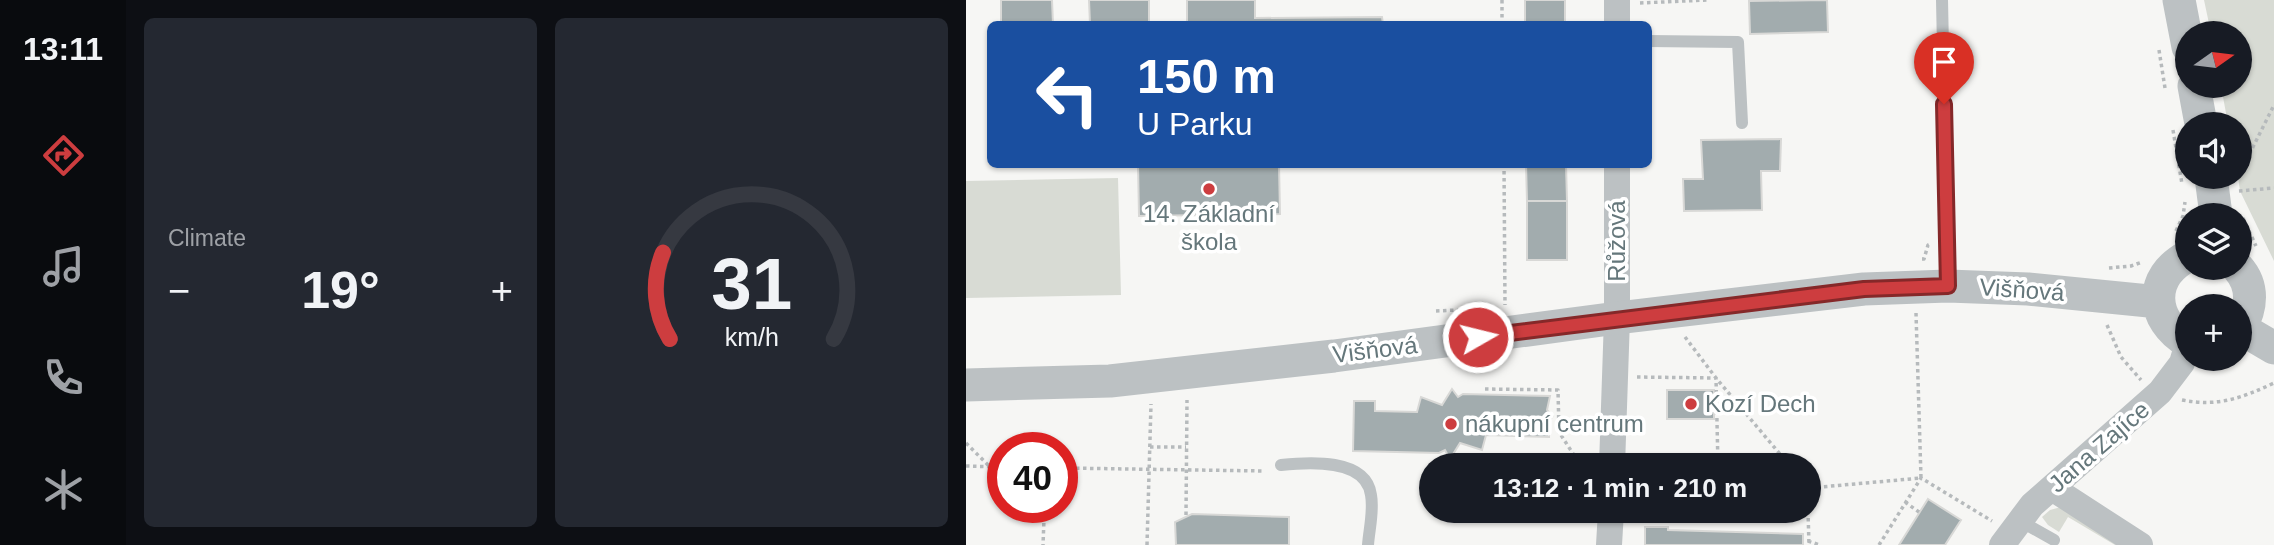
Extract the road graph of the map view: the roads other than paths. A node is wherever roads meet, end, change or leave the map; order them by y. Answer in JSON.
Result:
{"nodes":[{"id":1,"x":1942,"y":0,"type":"edge"},
{"id":2,"x":2179,"y":0,"type":"edge"},
{"id":3,"x":2183,"y":21,"type":"edge"},
{"id":4,"x":1652,"y":41,"type":"edge"},
{"id":5,"x":1742,"y":123,"type":"dead end"},
{"id":6,"x":1617,"y":168,"type":"edge"},
{"id":7,"x":2175,"y":263,"type":"edge"},
{"id":8,"x":1948,"y":286,"type":"junction"},
{"id":9,"x":2159,"y":302,"type":"junction"},
{"id":10,"x":1617,"y":318,"type":"junction"},
{"id":11,"x":2175,"y":332,"type":"edge"},
{"id":12,"x":2252,"y":335,"type":"edge"},
{"id":13,"x":2274,"y":348,"type":"edge"},
{"id":14,"x":2176,"y":371,"type":"edge"},
{"id":15,"x":966,"y":385,"type":"edge"},
{"id":16,"x":1612,"y":453,"type":"edge"},
{"id":17,"x":1281,"y":465,"type":"dead end"},
{"id":18,"x":2052,"y":488,"type":"junction"},
{"id":19,"x":1610,"y":523,"type":"edge"},
{"id":20,"x":2007,"y":530,"type":"edge"},
{"id":21,"x":2054,"y":540,"type":"dead end"},
{"id":22,"x":1368,"y":545,"type":"edge"},
{"id":23,"x":1609,"y":545,"type":"edge"},
{"id":24,"x":2140,"y":545,"type":"edge"}],
"edges":[{"from":1,"to":8,"type":"lane"},
{"from":2,"to":3,"type":"street"},
{"from":4,"to":5,"type":"lane"},
{"from":6,"to":10,"type":"street","name":"Růžová"},
{"from":7,"to":9,"type":"street"},
{"from":8,"to":9,"type":"street","name":"Višňová"},
{"from":8,"to":10,"type":"street","name":"Višňová"},
{"from":9,"to":11,"type":"street"},
{"from":10,"to":15,"type":"street","name":"Višňová"},
{"from":10,"to":16,"type":"street","name":"Růžová"},
{"from":12,"to":13,"type":"street"},
{"from":14,"to":18,"type":"street","name":"Jana Zajíce"},
{"from":17,"to":22,"type":"lane"},
{"from":18,"to":20,"type":"street","name":"Jana Zajíce"},
{"from":18,"to":24,"type":"street"},
{"from":19,"to":23,"type":"street"},
{"from":20,"to":21,"type":"lane"}]}
